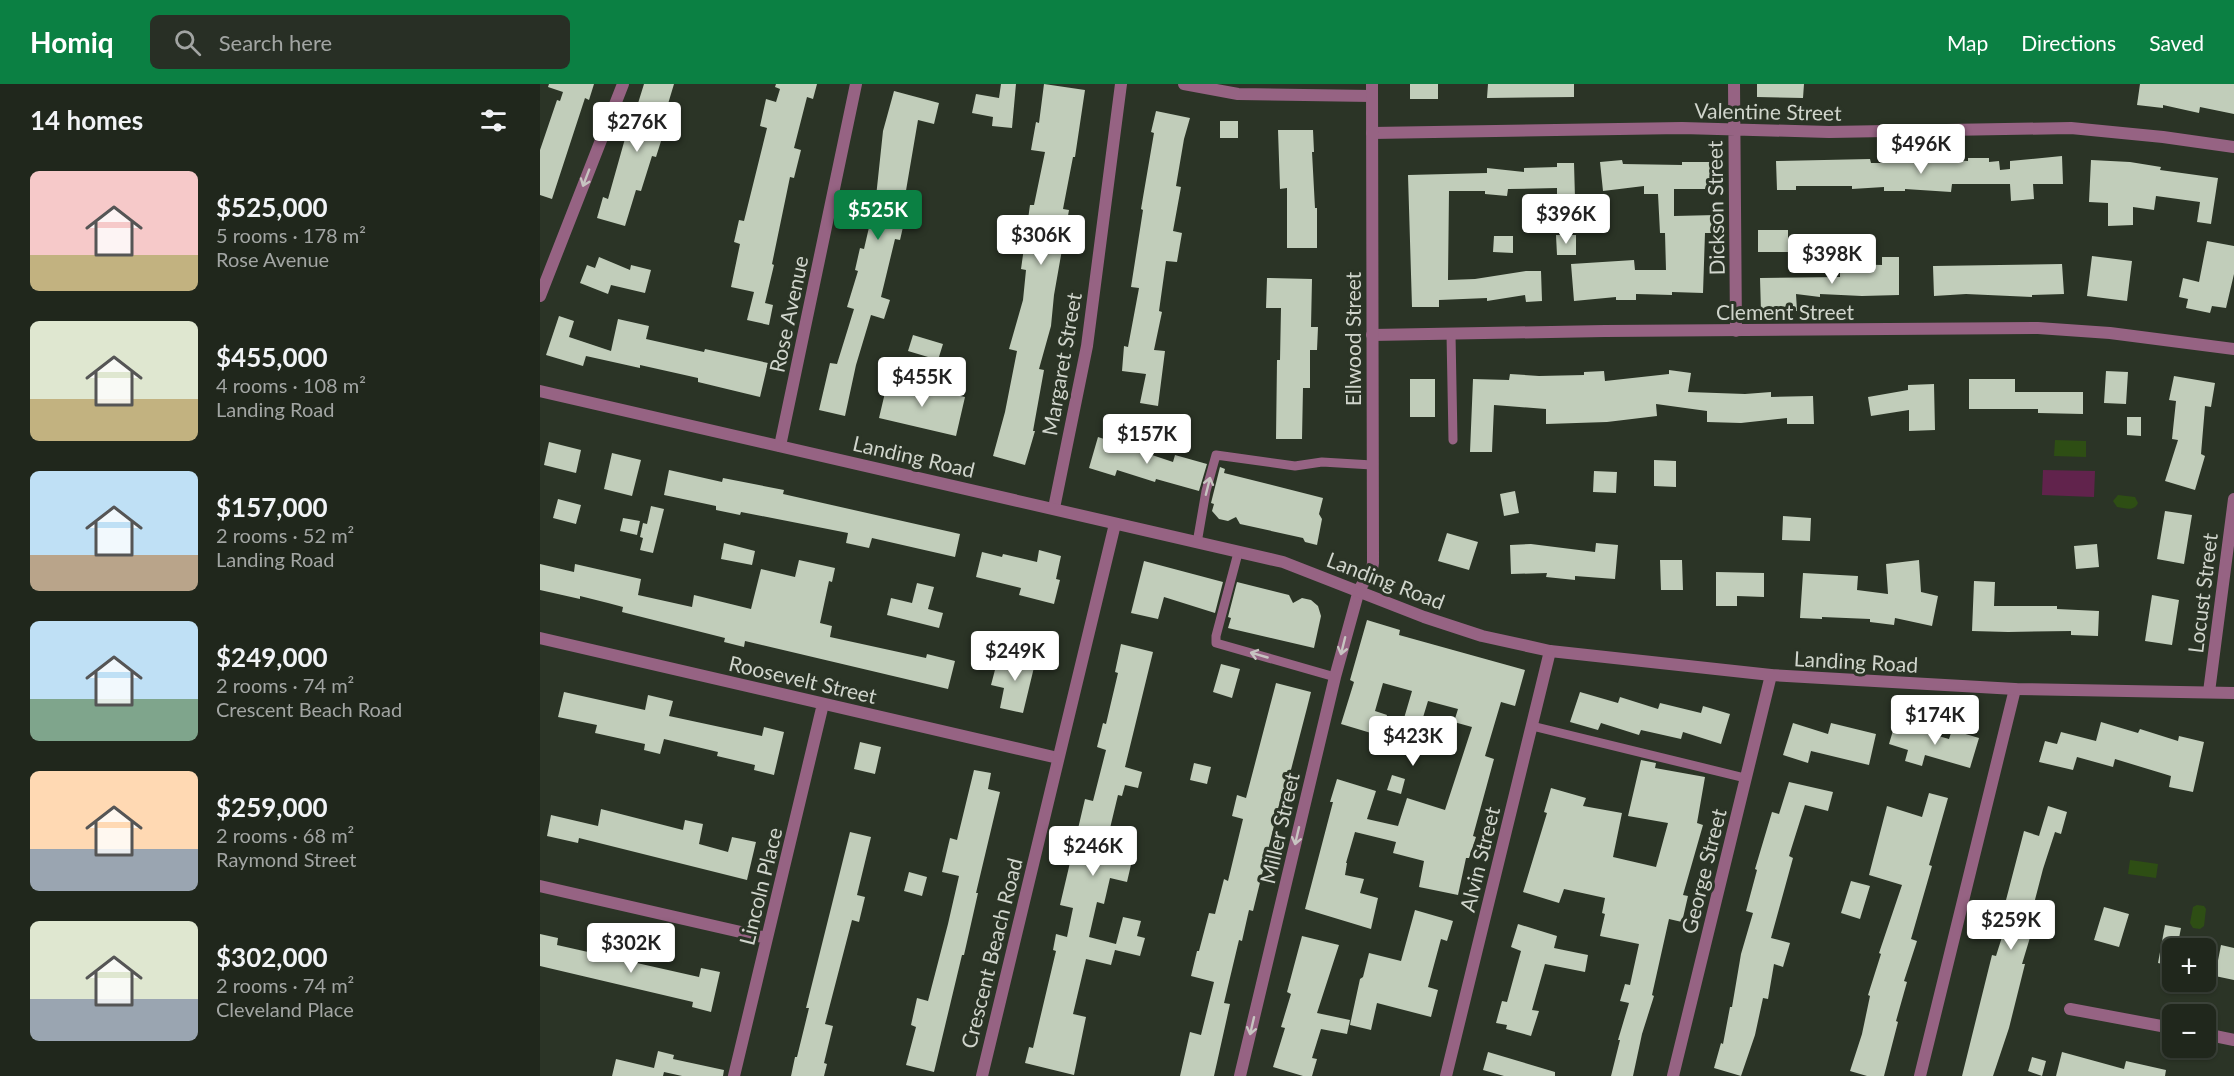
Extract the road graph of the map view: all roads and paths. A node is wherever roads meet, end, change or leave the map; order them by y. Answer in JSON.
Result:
{"nodes":[{"id":1,"x":623,"y":84,"type":"edge"},
{"id":2,"x":856,"y":84,"type":"edge"},
{"id":3,"x":1121,"y":84,"type":"edge"},
{"id":4,"x":1184,"y":84,"type":"edge"},
{"id":5,"x":1734,"y":84,"type":"edge"},
{"id":6,"x":1372,"y":90,"type":"edge"},
{"id":7,"x":1734,"y":130,"type":"junction"},
{"id":8,"x":1372,"y":133,"type":"junction"},
{"id":9,"x":2234,"y":147,"type":"edge"},
{"id":10,"x":540,"y":296,"type":"edge"},
{"id":11,"x":1736,"y":331,"type":"junction"},
{"id":12,"x":1451,"y":334,"type":"junction"},
{"id":13,"x":1372,"y":336,"type":"junction"},
{"id":14,"x":2234,"y":349,"type":"edge"},
{"id":15,"x":540,"y":391,"type":"edge"},
{"id":16,"x":1453,"y":440,"type":"dead end"},
{"id":17,"x":780,"y":446,"type":"junction"},
{"id":18,"x":1372,"y":465,"type":"junction"},
{"id":19,"x":2234,"y":499,"type":"edge"},
{"id":20,"x":1054,"y":508,"type":"junction"},
{"id":21,"x":1115,"y":524,"type":"junction"},
{"id":22,"x":1197,"y":543,"type":"junction"},
{"id":23,"x":1238,"y":553,"type":"junction"},
{"id":24,"x":1359,"y":590,"type":"junction"},
{"id":25,"x":540,"y":638,"type":"edge"},
{"id":26,"x":1550,"y":651,"type":"junction"},
{"id":27,"x":1770,"y":675,"type":"junction"},
{"id":28,"x":1335,"y":676,"type":"junction"},
{"id":29,"x":2015,"y":689,"type":"junction"},
{"id":30,"x":2209,"y":692,"type":"junction"},
{"id":31,"x":2234,"y":693,"type":"edge"},
{"id":32,"x":823,"y":704,"type":"junction"},
{"id":33,"x":1532,"y":726,"type":"junction"},
{"id":34,"x":1058,"y":758,"type":"junction"},
{"id":35,"x":1745,"y":778,"type":"junction"},
{"id":36,"x":540,"y":886,"type":"edge"},
{"id":37,"x":767,"y":938,"type":"junction"},
{"id":38,"x":2070,"y":1009,"type":"dead end"},
{"id":39,"x":2162,"y":1026,"type":"edge"},
{"id":40,"x":2216,"y":1036,"type":"edge"},
{"id":41,"x":2234,"y":1040,"type":"edge"},
{"id":42,"x":734,"y":1076,"type":"edge"},
{"id":43,"x":982,"y":1076,"type":"edge"},
{"id":44,"x":1240,"y":1076,"type":"edge"},
{"id":45,"x":1446,"y":1076,"type":"edge"},
{"id":46,"x":1673,"y":1076,"type":"edge"},
{"id":47,"x":1920,"y":1076,"type":"edge"}],
"edges":[{"from":1,"to":10,"type":"street","one_way":true},
{"from":2,"to":17,"type":"street","name":"Rose Avenue"},
{"from":3,"to":20,"type":"street","name":"Margaret Street"},
{"from":4,"to":6,"type":"street"},
{"from":5,"to":7,"type":"street","name":"Dickson Street"},
{"from":6,"to":8,"type":"street","name":"Ellwood Street"},
{"from":7,"to":8,"type":"street","name":"Valentine Street"},
{"from":7,"to":9,"type":"street","name":"Valentine Street"},
{"from":7,"to":11,"type":"street","name":"Dickson Street"},
{"from":8,"to":13,"type":"street","name":"Ellwood Street"},
{"from":11,"to":12,"type":"street","name":"Clement Street"},
{"from":11,"to":14,"type":"street","name":"Clement Street"},
{"from":12,"to":13,"type":"street","name":"Clement Street"},
{"from":12,"to":16,"type":"lane"},
{"from":13,"to":18,"type":"street","name":"Ellwood Street"},
{"from":15,"to":17,"type":"street","name":"Landing Road"},
{"from":17,"to":20,"type":"street","name":"Landing Road"},
{"from":22,"to":18,"type":"lane","one_way":true},
{"from":18,"to":24,"type":"street","name":"Ellwood Street"},
{"from":19,"to":30,"type":"street","name":"Locust Street"},
{"from":20,"to":21,"type":"street","name":"Landing Road"},
{"from":21,"to":22,"type":"street","name":"Landing Road"},
{"from":21,"to":34,"type":"street","name":"Crescent Beach Road"},
{"from":22,"to":23,"type":"street","name":"Landing Road"},
{"from":23,"to":24,"type":"street","name":"Landing Road"},
{"from":28,"to":23,"type":"lane","one_way":true},
{"from":24,"to":26,"type":"street","name":"Landing Road"},
{"from":24,"to":28,"type":"street","name":"Miller Street","one_way":true},
{"from":25,"to":32,"type":"street","name":"Roosevelt Street"},
{"from":26,"to":27,"type":"street","name":"Landing Road"},
{"from":26,"to":33,"type":"street","name":"Alvin Street"},
{"from":27,"to":29,"type":"street","name":"Landing Road"},
{"from":27,"to":35,"type":"street","name":"George Street"},
{"from":28,"to":44,"type":"street","name":"Miller Street","one_way":true},
{"from":29,"to":30,"type":"street","name":"Landing Road"},
{"from":29,"to":47,"type":"street"},
{"from":30,"to":31,"type":"street","name":"Landing Road"},
{"from":32,"to":34,"type":"street","name":"Roosevelt Street"},
{"from":32,"to":37,"type":"street","name":"Lincoln Place"},
{"from":33,"to":35,"type":"lane"},
{"from":33,"to":45,"type":"street","name":"Alvin Street"},
{"from":34,"to":43,"type":"street","name":"Crescent Beach Road"},
{"from":35,"to":46,"type":"street","name":"George Street"},
{"from":36,"to":37,"type":"street"},
{"from":37,"to":42,"type":"street","name":"Lincoln Place"},
{"from":38,"to":39,"type":"street"},
{"from":40,"to":41,"type":"street"}]}
